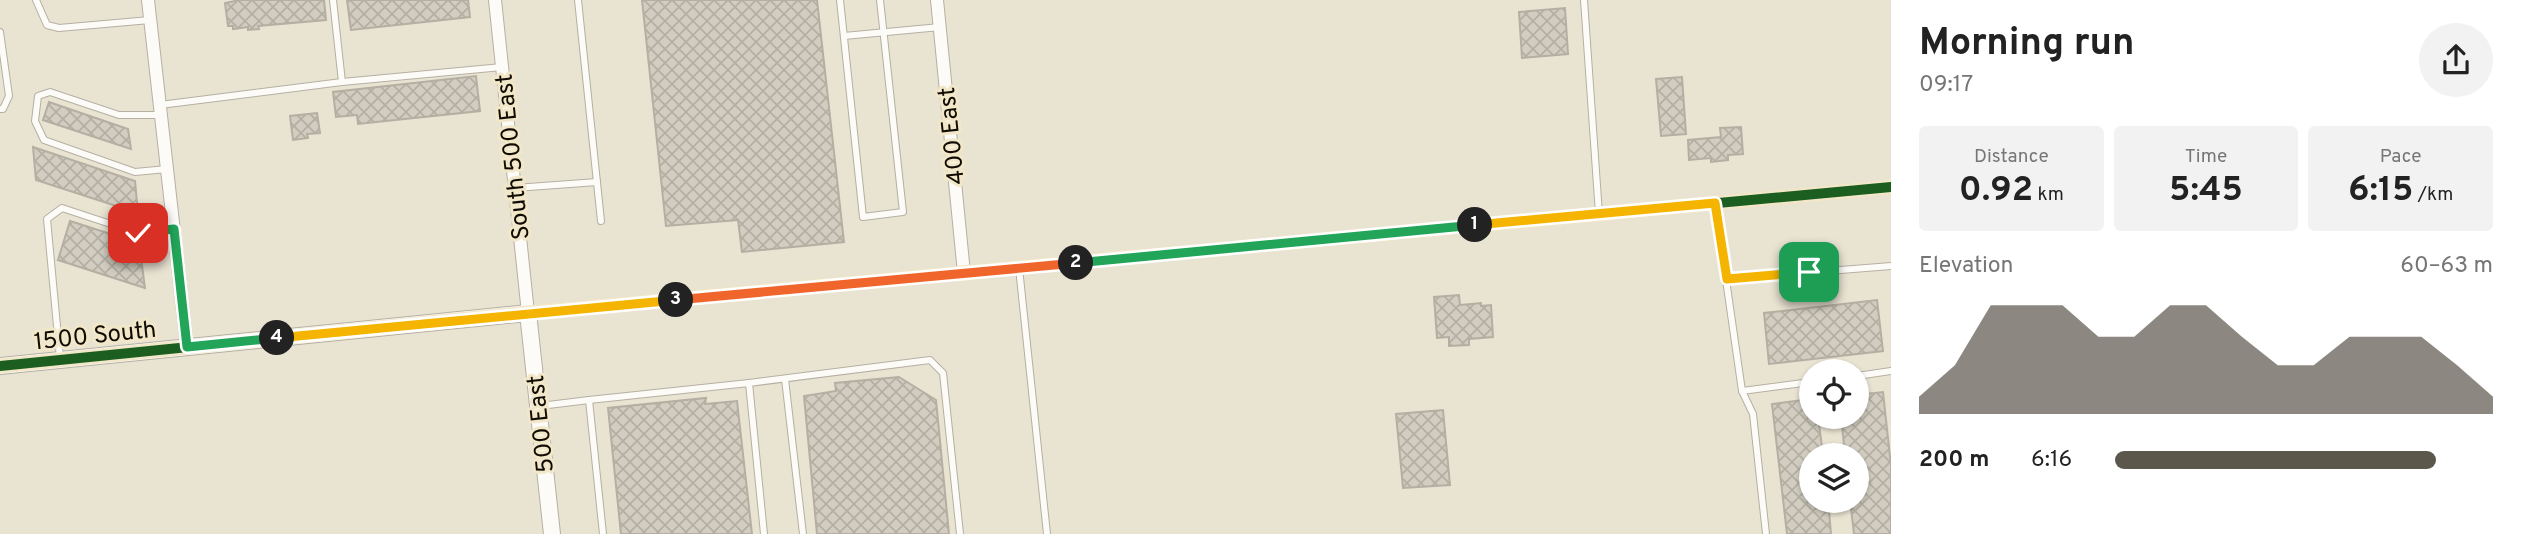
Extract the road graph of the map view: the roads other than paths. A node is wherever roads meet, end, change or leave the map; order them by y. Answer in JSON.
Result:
{"nodes":[{"id":1,"x":36,"y":0,"type":"edge"},
{"id":2,"x":148,"y":0,"type":"edge"},
{"id":3,"x":333,"y":0,"type":"edge"},
{"id":4,"x":495,"y":0,"type":"edge"},
{"id":5,"x":578,"y":0,"type":"edge"},
{"id":6,"x":840,"y":0,"type":"edge"},
{"id":7,"x":880,"y":0,"type":"edge"},
{"id":8,"x":937,"y":0,"type":"edge"},
{"id":9,"x":1584,"y":0,"type":"edge"},
{"id":10,"x":150,"y":20,"type":"junction"},
{"id":11,"x":940,"y":27,"type":"junction"},
{"id":12,"x":0,"y":32,"type":"edge"},
{"id":13,"x":883,"y":33,"type":"junction"},
{"id":14,"x":844,"y":36,"type":"junction"},
{"id":15,"x":502,"y":67,"type":"junction"},
{"id":16,"x":342,"y":82,"type":"junction"},
{"id":17,"x":0,"y":109,"type":"edge"},
{"id":18,"x":160,"y":110,"type":"junction"},
{"id":19,"x":167,"y":169,"type":"junction"},
{"id":20,"x":597,"y":181,"type":"junction"},
{"id":21,"x":1891,"y":187,"type":"edge"},
{"id":22,"x":515,"y":188,"type":"junction"},
{"id":23,"x":1715,"y":203,"type":"junction"},
{"id":24,"x":1599,"y":214,"type":"junction"},
{"id":25,"x":601,"y":221,"type":"dead end"},
{"id":26,"x":174,"y":229,"type":"junction"},
{"id":27,"x":1891,"y":266,"type":"edge"},
{"id":28,"x":1019,"y":268,"type":"junction"},
{"id":29,"x":964,"y":273,"type":"junction"},
{"id":30,"x":1727,"y":279,"type":"junction"},
{"id":31,"x":528,"y":313,"type":"junction"},
{"id":32,"x":187,"y":347,"type":"junction"},
{"id":33,"x":60,"y":360,"type":"junction"},
{"id":34,"x":0,"y":366,"type":"edge"},
{"id":35,"x":1891,"y":371,"type":"edge"},
{"id":36,"x":1869,"y":374,"type":"edge"},
{"id":37,"x":785,"y":379,"type":"junction"},
{"id":38,"x":749,"y":383,"type":"junction"},
{"id":39,"x":1799,"y":384,"type":"edge"},
{"id":40,"x":1742,"y":391,"type":"junction"},
{"id":41,"x":589,"y":400,"type":"junction"},
{"id":42,"x":538,"y":406,"type":"junction"},
{"id":43,"x":552,"y":534,"type":"edge"},
{"id":44,"x":603,"y":534,"type":"edge"},
{"id":45,"x":764,"y":534,"type":"edge"},
{"id":46,"x":803,"y":534,"type":"edge"},
{"id":47,"x":960,"y":534,"type":"edge"},
{"id":48,"x":1047,"y":534,"type":"edge"},
{"id":49,"x":1766,"y":534,"type":"edge"}],
"edges":[{"from":1,"to":10,"type":"lane"},
{"from":2,"to":10,"type":"street"},
{"from":3,"to":16,"type":"lane"},
{"from":4,"to":15,"type":"street","name":"South 500 East"},
{"from":5,"to":20,"type":"lane"},
{"from":6,"to":14,"type":"lane"},
{"from":7,"to":13,"type":"lane"},
{"from":8,"to":11,"type":"street","name":"400 East"},
{"from":9,"to":24,"type":"lane"},
{"from":10,"to":18,"type":"street"},
{"from":11,"to":13,"type":"lane"},
{"from":11,"to":29,"type":"street","name":"400 East"},
{"from":12,"to":17,"type":"lane"},
{"from":13,"to":14,"type":"lane"},
{"from":13,"to":14,"type":"lane"},
{"from":15,"to":16,"type":"lane"},
{"from":15,"to":22,"type":"street","name":"South 500 East"},
{"from":16,"to":18,"type":"lane"},
{"from":18,"to":19,"type":"street"},
{"from":18,"to":19,"type":"lane"},
{"from":19,"to":26,"type":"street"},
{"from":20,"to":22,"type":"lane"},
{"from":20,"to":25,"type":"lane"},
{"from":21,"to":23,"type":"street"},
{"from":22,"to":31,"type":"street","name":"South 500 East"},
{"from":23,"to":24,"type":"street"},
{"from":23,"to":30,"type":"lane"},
{"from":24,"to":28,"type":"street"},
{"from":26,"to":32,"type":"street"},
{"from":26,"to":33,"type":"lane"},
{"from":27,"to":30,"type":"lane"},
{"from":28,"to":29,"type":"street"},
{"from":28,"to":48,"type":"lane"},
{"from":29,"to":31,"type":"street"},
{"from":30,"to":40,"type":"lane"},
{"from":31,"to":32,"type":"street","name":"1500 South"},
{"from":31,"to":42,"type":"street","name":"500 East"},
{"from":32,"to":33,"type":"street","name":"1500 South"},
{"from":33,"to":34,"type":"street","name":"1500 South"},
{"from":35,"to":36,"type":"lane"},
{"from":37,"to":38,"type":"lane"},
{"from":37,"to":46,"type":"lane"},
{"from":37,"to":47,"type":"lane"},
{"from":38,"to":41,"type":"lane"},
{"from":38,"to":45,"type":"lane"},
{"from":39,"to":40,"type":"lane"},
{"from":40,"to":49,"type":"lane"},
{"from":41,"to":42,"type":"lane"},
{"from":41,"to":44,"type":"lane"},
{"from":42,"to":43,"type":"street","name":"500 East"}]}
